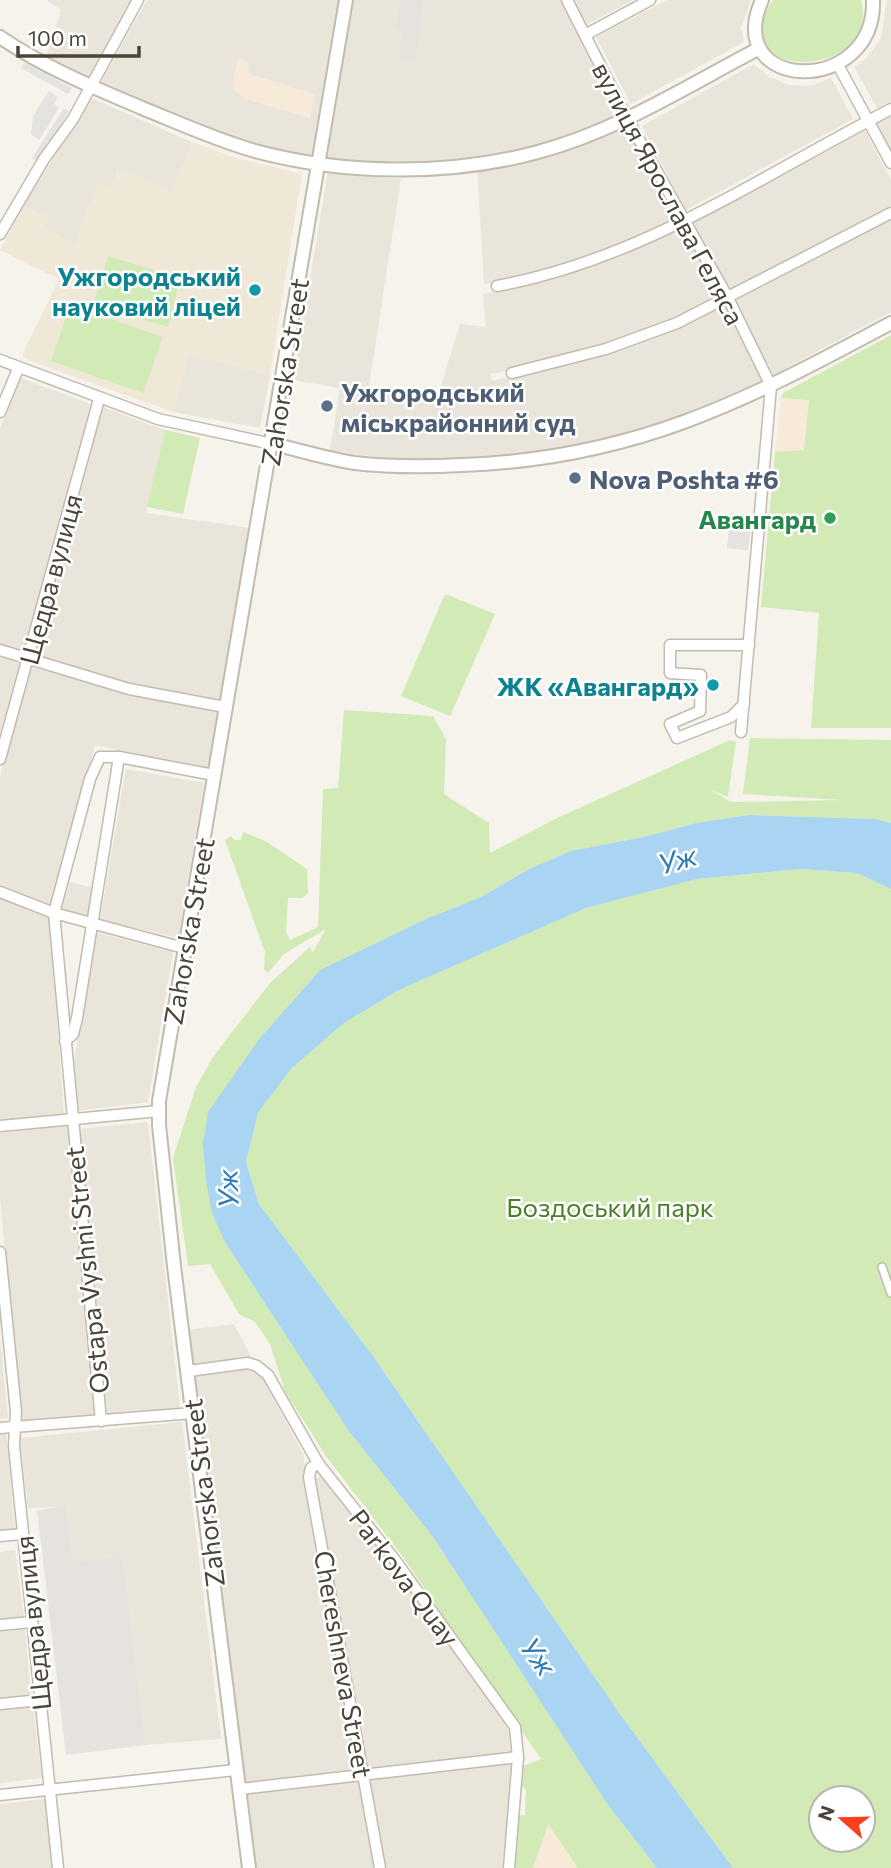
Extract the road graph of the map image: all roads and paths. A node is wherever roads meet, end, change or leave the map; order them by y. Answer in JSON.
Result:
{"nodes":[{"id":1,"x":138,"y":0,"type":"edge"},
{"id":2,"x":346,"y":0,"type":"edge"},
{"id":3,"x":567,"y":0,"type":"edge"},
{"id":4,"x":650,"y":0,"type":"edge"},
{"id":5,"x":762,"y":0,"type":"edge"},
{"id":6,"x":873,"y":0,"type":"edge"},
{"id":7,"x":585,"y":35,"type":"junction"},
{"id":8,"x":0,"y":37,"type":"edge"},
{"id":9,"x":758,"y":49,"type":"junction"},
{"id":10,"x":838,"y":65,"type":"junction"},
{"id":11,"x":91,"y":87,"type":"junction"},
{"id":12,"x":891,"y":109,"type":"edge"},
{"id":13,"x":627,"y":118,"type":"junction"},
{"id":14,"x":868,"y":120,"type":"junction"},
{"id":15,"x":891,"y":163,"type":"edge"},
{"id":16,"x":318,"y":164,"type":"junction"},
{"id":17,"x":891,"y":213,"type":"edge"},
{"id":18,"x":685,"y":221,"type":"junction"},
{"id":19,"x":0,"y":234,"type":"edge"},
{"id":20,"x":497,"y":286,"type":"dead end"},
{"id":21,"x":728,"y":298,"type":"junction"},
{"id":22,"x":891,"y":323,"type":"edge"},
{"id":23,"x":0,"y":360,"type":"edge"},
{"id":24,"x":18,"y":369,"type":"junction"},
{"id":25,"x":512,"y":373,"type":"dead end"},
{"id":26,"x":771,"y":386,"type":"junction"},
{"id":27,"x":99,"y":399,"type":"junction"},
{"id":28,"x":0,"y":412,"type":"edge"},
{"id":29,"x":272,"y":444,"type":"junction"},
{"id":30,"x":749,"y":645,"type":"junction"},
{"id":31,"x":0,"y":650,"type":"edge"},
{"id":32,"x":28,"y":660,"type":"junction"},
{"id":33,"x":744,"y":704,"type":"junction"},
{"id":34,"x":225,"y":707,"type":"junction"},
{"id":35,"x":741,"y":732,"type":"dead end"},
{"id":36,"x":119,"y":757,"type":"junction"},
{"id":37,"x":0,"y":759,"type":"edge"},
{"id":38,"x":214,"y":775,"type":"junction"},
{"id":39,"x":0,"y":892,"type":"edge"},
{"id":40,"x":54,"y":913,"type":"junction"},
{"id":41,"x":93,"y":924,"type":"junction"},
{"id":42,"x":184,"y":948,"type":"junction"},
{"id":43,"x":65,"y":1041,"type":"junction"},
{"id":44,"x":159,"y":1111,"type":"junction"},
{"id":45,"x":71,"y":1119,"type":"junction"},
{"id":46,"x":0,"y":1126,"type":"edge"},
{"id":47,"x":0,"y":1252,"type":"edge"},
{"id":48,"x":882,"y":1266,"type":"dead end"},
{"id":49,"x":891,"y":1293,"type":"edge"},
{"id":50,"x":3,"y":1319,"type":"edge"},
{"id":51,"x":189,"y":1371,"type":"junction"},
{"id":52,"x":194,"y":1413,"type":"junction"},
{"id":53,"x":101,"y":1421,"type":"junction"},
{"id":54,"x":15,"y":1427,"type":"junction"},
{"id":55,"x":0,"y":1428,"type":"edge"},
{"id":56,"x":318,"y":1463,"type":"junction"},
{"id":57,"x":23,"y":1534,"type":"junction"},
{"id":58,"x":0,"y":1536,"type":"edge"},
{"id":59,"x":32,"y":1622,"type":"junction"},
{"id":60,"x":0,"y":1625,"type":"edge"},
{"id":61,"x":40,"y":1700,"type":"junction"},
{"id":62,"x":0,"y":1704,"type":"edge"},
{"id":63,"x":519,"y":1757,"type":"junction"},
{"id":64,"x":236,"y":1770,"type":"junction"},
{"id":65,"x":364,"y":1772,"type":"junction"},
{"id":66,"x":240,"y":1789,"type":"junction"},
{"id":67,"x":50,"y":1790,"type":"junction"},
{"id":68,"x":0,"y":1795,"type":"edge"},
{"id":69,"x":58,"y":1868,"type":"edge"},
{"id":70,"x":249,"y":1868,"type":"edge"},
{"id":71,"x":380,"y":1868,"type":"edge"},
{"id":72,"x":509,"y":1868,"type":"edge"}],
"edges":[{"from":1,"to":11,"type":"street"},
{"from":2,"to":16,"type":"street","name":"Zahorska Street"},
{"from":3,"to":7,"type":"street","name":"вулиця Ярослава Геляса"},
{"from":4,"to":7,"type":"street"},
{"from":5,"to":9,"type":"street"},
{"from":6,"to":10,"type":"street"},
{"from":7,"to":13,"type":"street","name":"вулиця Ярослава Геляса"},
{"from":8,"to":11,"type":"street"},
{"from":9,"to":10,"type":"street"},
{"from":9,"to":13,"type":"street"},
{"from":10,"to":14,"type":"street"},
{"from":11,"to":16,"type":"street"},
{"from":11,"to":19,"type":"street"},
{"from":12,"to":14,"type":"street"},
{"from":13,"to":16,"type":"street"},
{"from":13,"to":18,"type":"street","name":"вулиця Ярослава Геляса"},
{"from":14,"to":15,"type":"street"},
{"from":14,"to":18,"type":"street"},
{"from":16,"to":29,"type":"street","name":"Zahorska Street"},
{"from":17,"to":21,"type":"street"},
{"from":18,"to":20,"type":"street"},
{"from":18,"to":21,"type":"street","name":"вулиця Ярослава Геляса"},
{"from":21,"to":25,"type":"street"},
{"from":21,"to":26,"type":"street","name":"вулиця Ярослава Геляса"},
{"from":22,"to":26,"type":"street"},
{"from":23,"to":24,"type":"street"},
{"from":24,"to":27,"type":"street"},
{"from":24,"to":28,"type":"street"},
{"from":26,"to":29,"type":"street"},
{"from":26,"to":30,"type":"street"},
{"from":27,"to":29,"type":"street"},
{"from":27,"to":32,"type":"street","name":"Щедра вулиця"},
{"from":29,"to":34,"type":"street","name":"Zahorska Street"},
{"from":30,"to":33,"type":"street"},
{"from":30,"to":33,"type":"street"},
{"from":31,"to":32,"type":"street"},
{"from":32,"to":34,"type":"street"},
{"from":32,"to":37,"type":"street","name":"Щедра вулиця"},
{"from":33,"to":35,"type":"street"},
{"from":34,"to":38,"type":"street","name":"Zahorska Street"},
{"from":36,"to":38,"type":"street"},
{"from":36,"to":40,"type":"street"},
{"from":36,"to":41,"type":"street"},
{"from":38,"to":42,"type":"street","name":"Zahorska Street"},
{"from":39,"to":40,"type":"street"},
{"from":40,"to":41,"type":"street"},
{"from":40,"to":43,"type":"street","name":"Ostapa Vyshni Street"},
{"from":41,"to":42,"type":"street"},
{"from":41,"to":43,"type":"street"},
{"from":42,"to":44,"type":"street","name":"Zahorska Street"},
{"from":43,"to":45,"type":"street","name":"Ostapa Vyshni Street"},
{"from":44,"to":45,"type":"street"},
{"from":44,"to":51,"type":"street","name":"Zahorska Street"},
{"from":45,"to":46,"type":"street"},
{"from":45,"to":53,"type":"street","name":"Ostapa Vyshni Street"},
{"from":47,"to":50,"type":"street","name":"Щедра вулиця"},
{"from":48,"to":49,"type":"street"},
{"from":50,"to":54,"type":"street","name":"Щедра вулиця"},
{"from":51,"to":52,"type":"street","name":"Zahorska Street"},
{"from":51,"to":56,"type":"street","name":"Parkova Quay"},
{"from":52,"to":53,"type":"street"},
{"from":52,"to":64,"type":"street","name":"Zahorska Street"},
{"from":53,"to":54,"type":"street"},
{"from":54,"to":55,"type":"street"},
{"from":54,"to":57,"type":"street","name":"Щедра вулиця"},
{"from":56,"to":63,"type":"street","name":"Parkova Quay"},
{"from":56,"to":65,"type":"street","name":"Chereshneva Street"},
{"from":57,"to":58,"type":"street"},
{"from":57,"to":59,"type":"street","name":"Щедра вулиця"},
{"from":59,"to":60,"type":"street"},
{"from":59,"to":61,"type":"street","name":"Щедра вулиця"},
{"from":61,"to":62,"type":"street"},
{"from":61,"to":67,"type":"street","name":"Щедра вулиця"},
{"from":63,"to":65,"type":"street"},
{"from":63,"to":72,"type":"street","name":"Parkova Quay"},
{"from":64,"to":66,"type":"street","name":"Zahorska Street"},
{"from":64,"to":67,"type":"street"},
{"from":65,"to":66,"type":"street"},
{"from":65,"to":71,"type":"street","name":"Chereshneva Street"},
{"from":66,"to":70,"type":"street","name":"Zahorska Street"},
{"from":67,"to":68,"type":"street"},
{"from":67,"to":69,"type":"street","name":"Щедра вулиця"}]}
